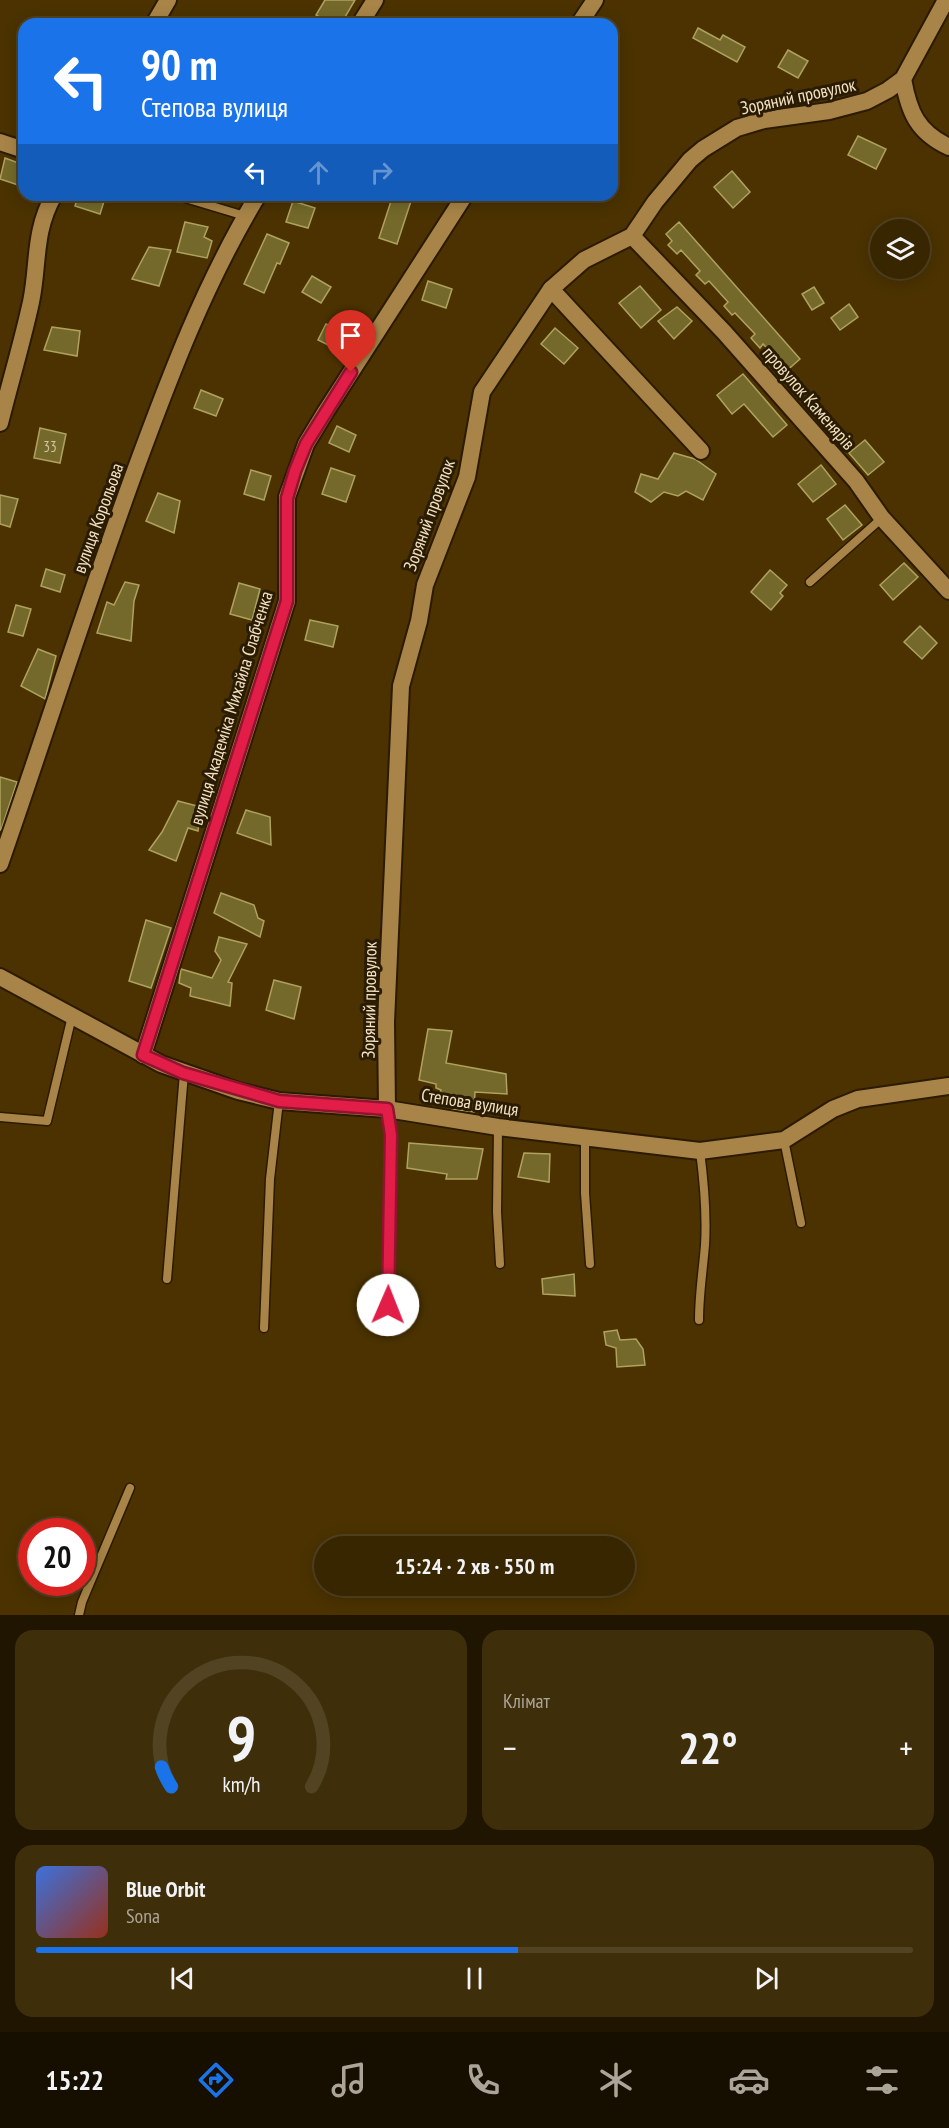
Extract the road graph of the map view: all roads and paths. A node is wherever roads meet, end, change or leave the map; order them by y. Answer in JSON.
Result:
{"nodes":[{"id":1,"x":168,"y":0,"type":"edge"},
{"id":2,"x":375,"y":0,"type":"edge"},
{"id":3,"x":595,"y":0,"type":"edge"},
{"id":4,"x":946,"y":0,"type":"edge"},
{"id":5,"x":158,"y":18,"type":"edge"},
{"id":6,"x":364,"y":18,"type":"edge"},
{"id":7,"x":583,"y":18,"type":"edge"},
{"id":8,"x":903,"y":79,"type":"junction"},
{"id":9,"x":0,"y":142,"type":"edge"},
{"id":10,"x":949,"y":147,"type":"edge"},
{"id":11,"x":18,"y":148,"type":"edge"},
{"id":12,"x":51,"y":201,"type":"edge"},
{"id":13,"x":195,"y":201,"type":"edge"},
{"id":14,"x":254,"y":201,"type":"edge"},
{"id":15,"x":461,"y":201,"type":"edge"},
{"id":16,"x":245,"y":216,"type":"junction"},
{"id":17,"x":632,"y":236,"type":"junction"},
{"id":18,"x":551,"y":289,"type":"junction"},
{"id":19,"x":0,"y":423,"type":"edge"},
{"id":20,"x":701,"y":451,"type":"dead end"},
{"id":21,"x":882,"y":518,"type":"junction"},
{"id":22,"x":810,"y":582,"type":"dead end"},
{"id":23,"x":949,"y":591,"type":"edge"},
{"id":24,"x":0,"y":864,"type":"edge"},
{"id":25,"x":0,"y":977,"type":"edge"},
{"id":26,"x":72,"y":1016,"type":"junction"},
{"id":27,"x":143,"y":1055,"type":"junction"},
{"id":28,"x":183,"y":1073,"type":"junction"},
{"id":29,"x":949,"y":1086,"type":"edge"},
{"id":30,"x":279,"y":1101,"type":"junction"},
{"id":31,"x":387,"y":1109,"type":"junction"},
{"id":32,"x":0,"y":1117,"type":"edge"},
{"id":33,"x":498,"y":1127,"type":"junction"},
{"id":34,"x":585,"y":1137,"type":"junction"},
{"id":35,"x":784,"y":1140,"type":"junction"},
{"id":36,"x":700,"y":1151,"type":"junction"},
{"id":37,"x":801,"y":1223,"type":"dead end"},
{"id":38,"x":500,"y":1264,"type":"dead end"},
{"id":39,"x":590,"y":1264,"type":"dead end"},
{"id":40,"x":167,"y":1279,"type":"dead end"},
{"id":41,"x":388,"y":1305,"type":"dead end"},
{"id":42,"x":699,"y":1320,"type":"dead end"},
{"id":43,"x":264,"y":1328,"type":"dead end"},
{"id":44,"x":130,"y":1488,"type":"dead end"},
{"id":45,"x":80,"y":1615,"type":"edge"}],
"edges":[{"from":1,"to":5,"type":"street"},
{"from":2,"to":6,"type":"street"},
{"from":3,"to":7,"type":"street"},
{"from":4,"to":8,"type":"street"},
{"from":8,"to":10,"type":"street"},
{"from":8,"to":17,"type":"street","name":"Зоряний провулок"},
{"from":9,"to":11,"type":"street"},
{"from":12,"to":19,"type":"street"},
{"from":13,"to":16,"type":"lane"},
{"from":14,"to":16,"type":"street","name":"вулиця Корольова"},
{"from":15,"to":27,"type":"street","name":"вулиця Академіка Михайла Слабченка"},
{"from":16,"to":24,"type":"street","name":"вулиця Корольова"},
{"from":17,"to":18,"type":"street","name":"Зоряний провулок"},
{"from":17,"to":21,"type":"street","name":"провулок Каменярів"},
{"from":18,"to":20,"type":"street"},
{"from":18,"to":31,"type":"street","name":"Зоряний провулок"},
{"from":21,"to":22,"type":"lane"},
{"from":21,"to":23,"type":"street","name":"провулок Каменярів"},
{"from":25,"to":26,"type":"street","name":"Степова вулиця"},
{"from":26,"to":27,"type":"street","name":"Степова вулиця"},
{"from":26,"to":32,"type":"lane"},
{"from":27,"to":28,"type":"street","name":"Степова вулиця"},
{"from":28,"to":30,"type":"street","name":"Степова вулиця"},
{"from":28,"to":40,"type":"lane"},
{"from":29,"to":35,"type":"street","name":"Степова вулиця"},
{"from":30,"to":31,"type":"street","name":"Степова вулиця"},
{"from":30,"to":43,"type":"lane"},
{"from":31,"to":33,"type":"street","name":"Степова вулиця"},
{"from":31,"to":41,"type":"lane"},
{"from":33,"to":34,"type":"street","name":"Степова вулиця"},
{"from":33,"to":38,"type":"lane"},
{"from":34,"to":36,"type":"street","name":"Степова вулиця"},
{"from":34,"to":39,"type":"lane"},
{"from":35,"to":36,"type":"street","name":"Степова вулиця"},
{"from":35,"to":37,"type":"lane"},
{"from":36,"to":42,"type":"lane"},
{"from":44,"to":45,"type":"lane"}]}
